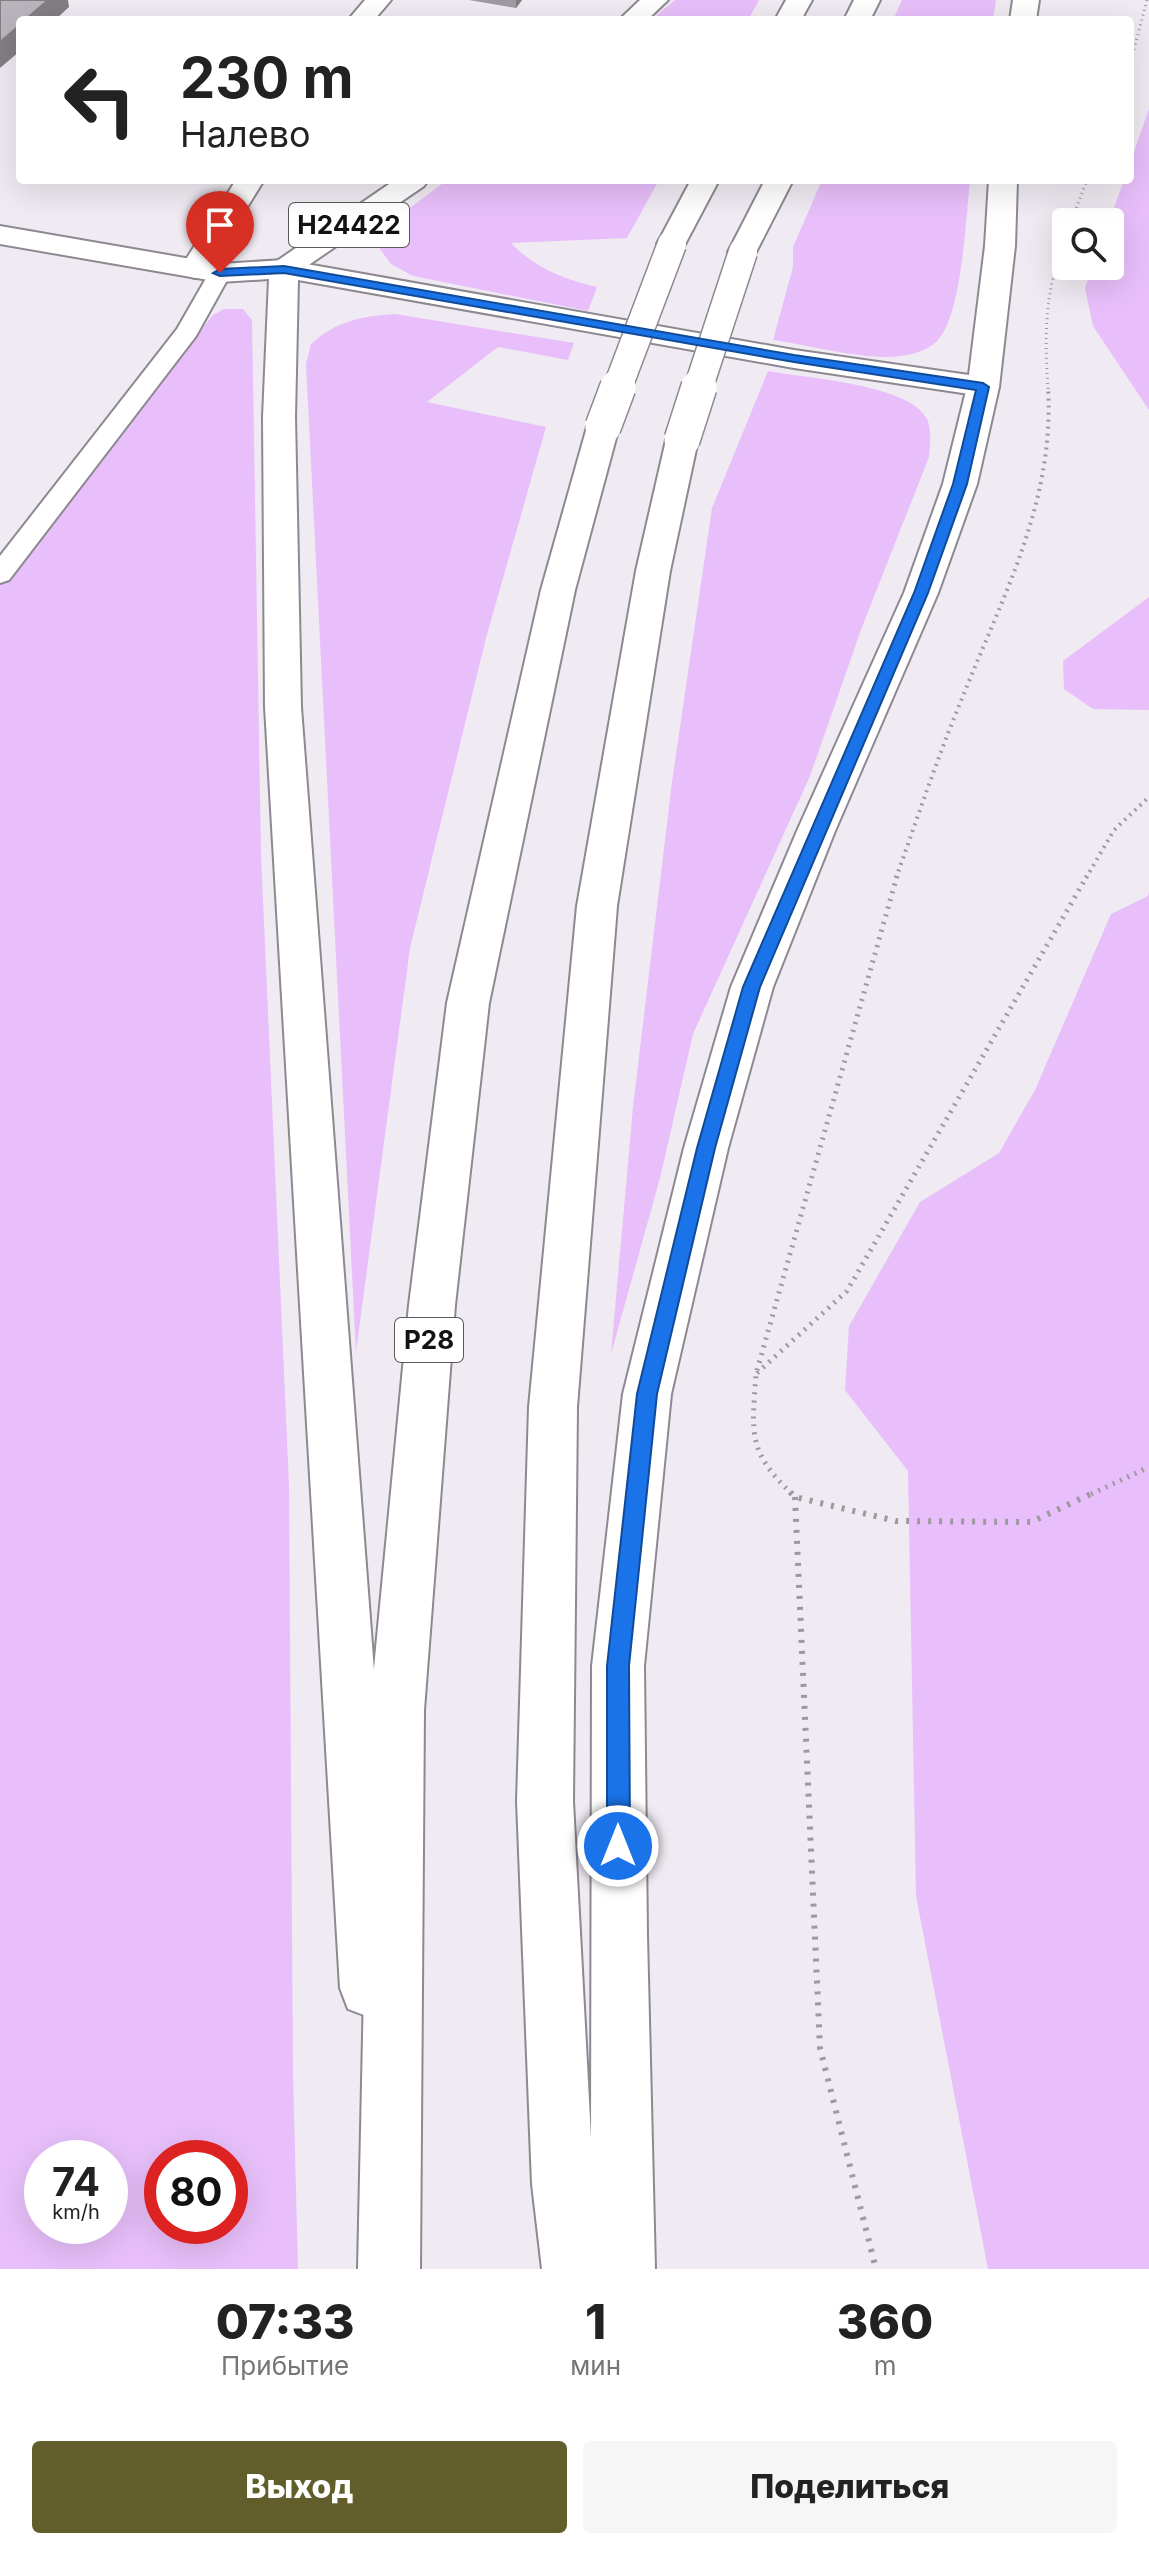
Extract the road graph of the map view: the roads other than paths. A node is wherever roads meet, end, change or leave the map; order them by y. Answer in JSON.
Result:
{"nodes":[{"id":1,"x":378,"y":0,"type":"edge"},
{"id":2,"x":655,"y":0,"type":"edge"},
{"id":3,"x":364,"y":16,"type":"edge"},
{"id":4,"x":637,"y":16,"type":"edge"},
{"id":5,"x":248,"y":184,"type":"edge"},
{"id":6,"x":408,"y":184,"type":"edge"},
{"id":7,"x":703,"y":184,"type":"edge"},
{"id":8,"x":777,"y":184,"type":"edge"},
{"id":9,"x":1003,"y":184,"type":"edge"},
{"id":10,"x":0,"y":235,"type":"edge"},
{"id":11,"x":284,"y":269,"type":"junction"},
{"id":12,"x":207,"y":271,"type":"junction"},
{"id":13,"x":983,"y":387,"type":"junction"},
{"id":14,"x":0,"y":574,"type":"edge"},
{"id":15,"x":388,"y":2269,"type":"edge"},
{"id":16,"x":573,"y":2269,"type":"edge"},
{"id":17,"x":624,"y":2269,"type":"edge"}],
"edges":[{"from":1,"to":3,"type":"main road"},
{"from":2,"to":4,"type":"main road"},
{"from":5,"to":12,"type":"main road"},
{"from":6,"to":11,"type":"main road","number":"Н24422"},
{"from":7,"to":15,"type":"main road","number":"Р28","bridge":true},
{"from":8,"to":16,"type":"main road","bridge":true},
{"from":9,"to":13,"type":"main road"},
{"from":10,"to":12,"type":"main road","number":"Н24422"},
{"from":11,"to":12,"type":"main road","number":"Н24422"},
{"from":11,"to":13,"type":"main road","number":"Н24422"},
{"from":11,"to":15,"type":"main road","number":"Н24422"},
{"from":12,"to":14,"type":"lane"},
{"from":13,"to":17,"type":"main road"}]}
